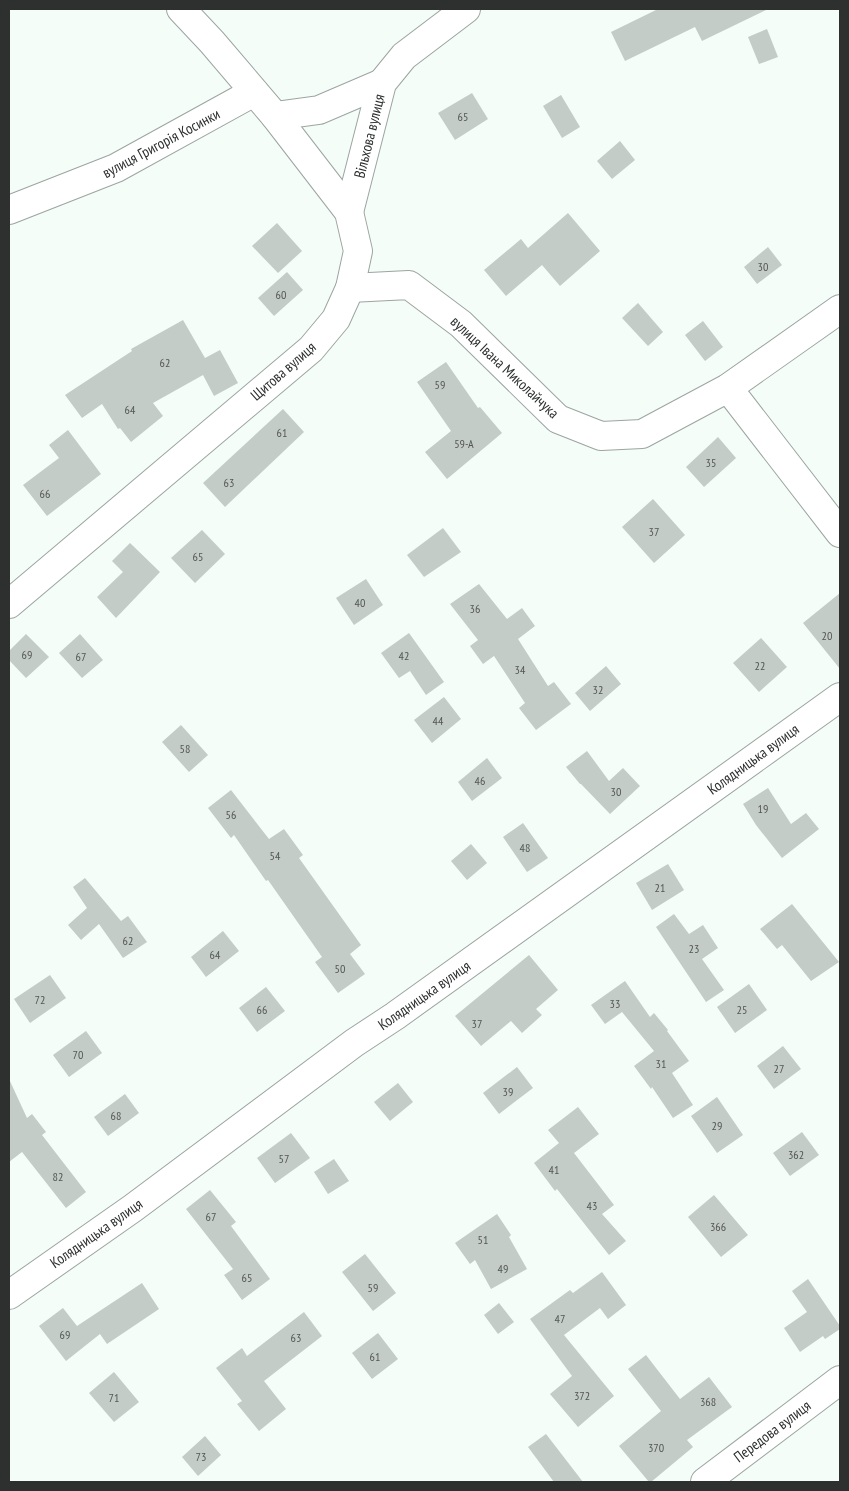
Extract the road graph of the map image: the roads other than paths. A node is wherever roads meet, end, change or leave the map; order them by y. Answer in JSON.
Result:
{"nodes":[{"id":1,"x":181,"y":9,"type":"edge"},
{"id":2,"x":466,"y":9,"type":"edge"},
{"id":3,"x":382,"y":83,"type":"junction"},
{"id":4,"x":254,"y":92,"type":"junction"},
{"id":5,"x":275,"y":116,"type":"junction"},
{"id":6,"x":9,"y":210,"type":"edge"},
{"id":7,"x":349,"y":212,"type":"junction"},
{"id":8,"x":350,"y":288,"type":"junction"},
{"id":9,"x":840,"y":309,"type":"edge"},
{"id":10,"x":728,"y":388,"type":"junction"},
{"id":11,"x":840,"y":533,"type":"edge"},
{"id":12,"x":9,"y":604,"type":"edge"},
{"id":13,"x":840,"y":697,"type":"edge"},
{"id":14,"x":9,"y":1295,"type":"edge"},
{"id":15,"x":840,"y":1380,"type":"edge"},
{"id":16,"x":705,"y":1482,"type":"edge"}],
"edges":[{"from":1,"to":4,"type":"street","name":"Щитова вулиця"},
{"from":2,"to":3,"type":"street","name":"Вільхова вулиця"},
{"from":3,"to":5,"type":"street"},
{"from":3,"to":7,"type":"street","name":"Вільхова вулиця"},
{"from":4,"to":5,"type":"street","name":"Щитова вулиця"},
{"from":4,"to":6,"type":"street","name":"вулиця Григорія Косинки"},
{"from":5,"to":7,"type":"street","name":"Щитова вулиця"},
{"from":7,"to":8,"type":"street","name":"Щитова вулиця"},
{"from":8,"to":10,"type":"street","name":"вулиця Івана Миколайчука"},
{"from":8,"to":12,"type":"street","name":"Щитова вулиця"},
{"from":9,"to":10,"type":"street","name":"вулиця Івана Миколайчука"},
{"from":10,"to":11,"type":"street"},
{"from":13,"to":14,"type":"street","name":"Колядницька вулиця"},
{"from":15,"to":16,"type":"street","name":"Передова вулиця"}]}
